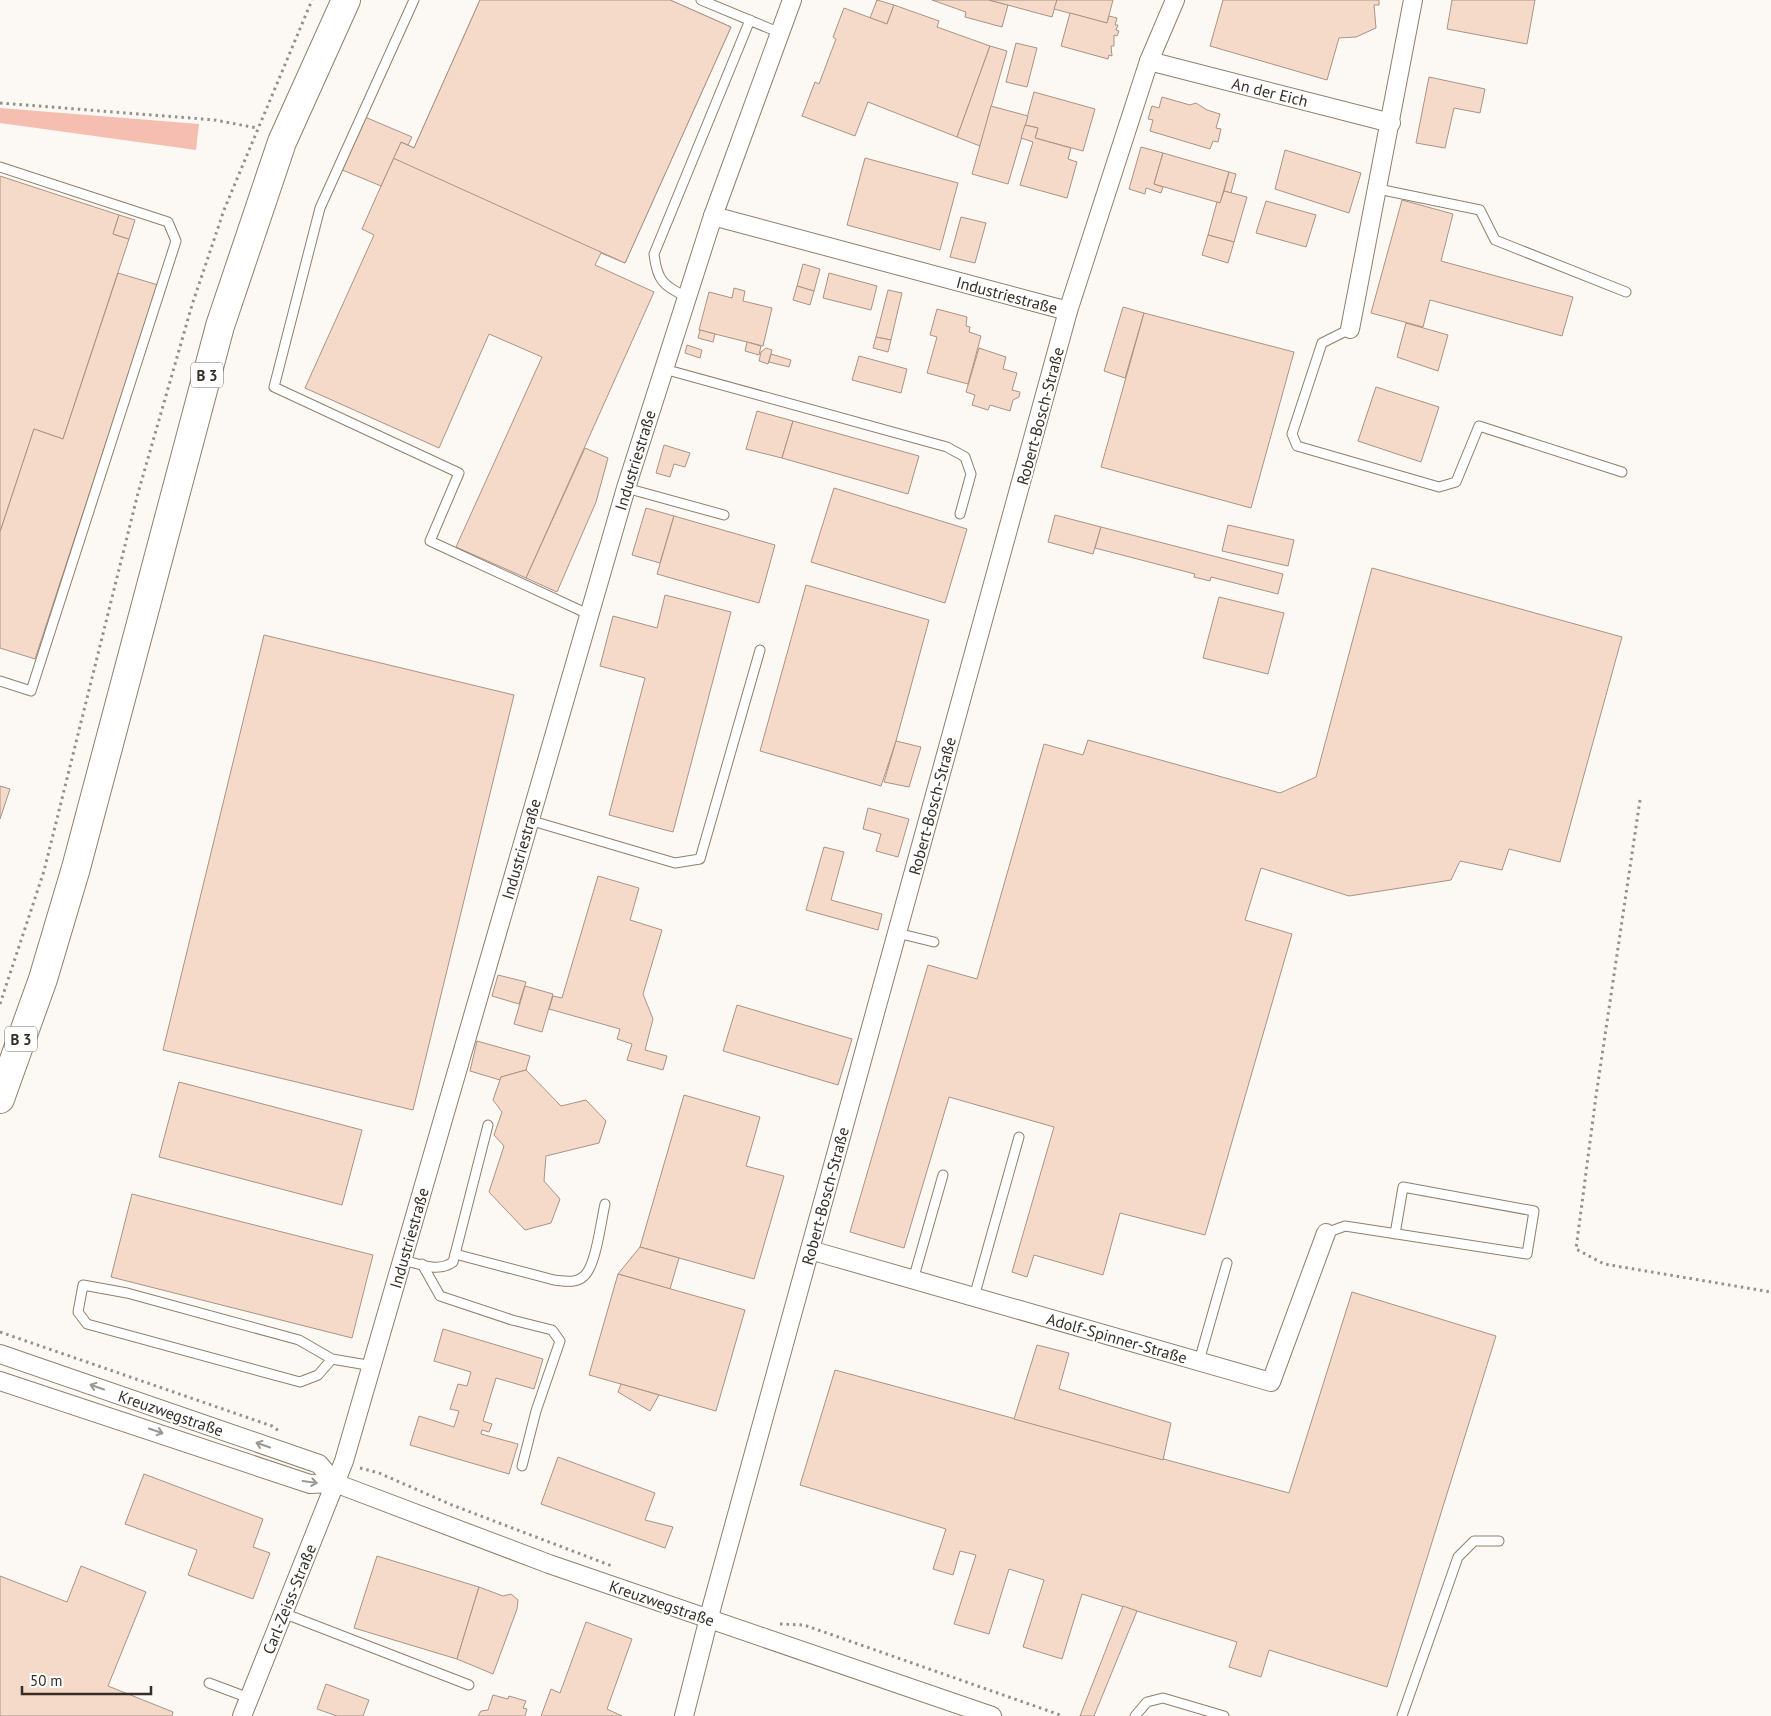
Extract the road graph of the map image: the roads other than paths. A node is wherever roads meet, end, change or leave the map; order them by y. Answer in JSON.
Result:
{"nodes":[{"id":1,"x":346,"y":0,"type":"edge"},
{"id":2,"x":414,"y":0,"type":"edge"},
{"id":3,"x":701,"y":0,"type":"edge"},
{"id":4,"x":792,"y":0,"type":"edge"},
{"id":5,"x":1175,"y":0,"type":"edge"},
{"id":6,"x":1413,"y":0,"type":"edge"},
{"id":7,"x":750,"y":20,"type":"junction"},
{"id":8,"x":778,"y":32,"type":"junction"},
{"id":9,"x":1149,"y":61,"type":"junction"},
{"id":10,"x":1391,"y":124,"type":"junction"},
{"id":11,"x":0,"y":167,"type":"edge"},
{"id":12,"x":1378,"y":189,"type":"junction"},
{"id":13,"x":713,"y":216,"type":"junction"},
{"id":14,"x":1626,"y":292,"type":"dead end"},
{"id":15,"x":687,"y":297,"type":"junction"},
{"id":16,"x":1068,"y":311,"type":"junction"},
{"id":17,"x":1350,"y":329,"type":"joint"},
{"id":18,"x":664,"y":369,"type":"junction"},
{"id":19,"x":1622,"y":472,"type":"dead end"},
{"id":20,"x":626,"y":488,"type":"junction"},
{"id":21,"x":960,"y":514,"type":"dead end"},
{"id":22,"x":724,"y":515,"type":"dead end"},
{"id":23,"x":588,"y":614,"type":"junction"},
{"id":24,"x":760,"y":650,"type":"dead end"},
{"id":25,"x":0,"y":681,"type":"edge"},
{"id":26,"x":529,"y":820,"type":"junction"},
{"id":27,"x":897,"y":933,"type":"junction"},
{"id":28,"x":934,"y":942,"type":"dead end"},
{"id":29,"x":0,"y":1100,"type":"edge"},
{"id":30,"x":488,"y":1125,"type":"dead end"},
{"id":31,"x":1019,"y":1137,"type":"dead end"},
{"id":32,"x":943,"y":1175,"type":"dead end"},
{"id":33,"x":605,"y":1204,"type":"dead end"},
{"id":34,"x":1326,"y":1233,"type":"joint"},
{"id":35,"x":1395,"y":1234,"type":"junction"},
{"id":36,"x":810,"y":1250,"type":"junction"},
{"id":37,"x":455,"y":1254,"type":"junction"},
{"id":38,"x":403,"y":1260,"type":"junction"},
{"id":39,"x":1227,"y":1263,"type":"dead end"},
{"id":40,"x":422,"y":1264,"type":"junction"},
{"id":41,"x":913,"y":1280,"type":"junction"},
{"id":42,"x":974,"y":1297,"type":"junction"},
{"id":43,"x":0,"y":1354,"type":"edge"},
{"id":44,"x":332,"y":1359,"type":"junction"},
{"id":45,"x":1199,"y":1361,"type":"junction"},
{"id":46,"x":373,"y":1366,"type":"junction"},
{"id":47,"x":0,"y":1381,"type":"edge"},
{"id":48,"x":522,"y":1466,"type":"dead end"},
{"id":49,"x":335,"y":1483,"type":"junction"},
{"id":50,"x":1499,"y":1541,"type":"dead end"},
{"id":51,"x":284,"y":1613,"type":"junction"},
{"id":52,"x":708,"y":1618,"type":"junction"},
{"id":53,"x":209,"y":1683,"type":"dead end"},
{"id":54,"x":470,"y":1685,"type":"dead end"},
{"id":55,"x":250,"y":1698,"type":"junction"},
{"id":56,"x":242,"y":1716,"type":"edge"},
{"id":57,"x":684,"y":1716,"type":"edge"},
{"id":58,"x":992,"y":1716,"type":"edge"},
{"id":59,"x":1135,"y":1716,"type":"edge"},
{"id":60,"x":1224,"y":1716,"type":"edge"},
{"id":61,"x":1402,"y":1716,"type":"edge"}],
"edges":[{"from":1,"to":29,"type":"main road","number":"B 3"},
{"from":2,"to":23,"type":"lane"},
{"from":3,"to":7,"type":"lane"},
{"from":4,"to":8,"type":"street","name":"Industriestraße"},
{"from":5,"to":9,"type":"street","name":"Robert-Bosch-Straße"},
{"from":6,"to":10,"type":"street"},
{"from":7,"to":8,"type":"lane"},
{"from":7,"to":15,"type":"lane"},
{"from":8,"to":13,"type":"street","name":"Industriestraße"},
{"from":9,"to":10,"type":"street","name":"An der Eich"},
{"from":9,"to":16,"type":"street","name":"Robert-Bosch-Straße"},
{"from":10,"to":12,"type":"street"},
{"from":11,"to":25,"type":"lane"},
{"from":12,"to":14,"type":"lane"},
{"from":12,"to":17,"type":"street"},
{"from":13,"to":15,"type":"street","name":"Industriestraße"},
{"from":13,"to":16,"type":"street","name":"Industriestraße"},
{"from":15,"to":18,"type":"street","name":"Industriestraße"},
{"from":16,"to":27,"type":"street","name":"Robert-Bosch-Straße"},
{"from":17,"to":19,"type":"lane"},
{"from":18,"to":20,"type":"street","name":"Industriestraße"},
{"from":18,"to":21,"type":"lane"},
{"from":20,"to":22,"type":"lane"},
{"from":20,"to":23,"type":"street","name":"Industriestraße"},
{"from":23,"to":26,"type":"street","name":"Industriestraße"},
{"from":24,"to":26,"type":"lane"},
{"from":26,"to":38,"type":"street","name":"Industriestraße"},
{"from":27,"to":28,"type":"lane"},
{"from":27,"to":36,"type":"street","name":"Robert-Bosch-Straße"},
{"from":30,"to":37,"type":"lane"},
{"from":31,"to":42,"type":"lane"},
{"from":32,"to":41,"type":"lane"},
{"from":33,"to":37,"type":"lane"},
{"from":34,"to":35,"type":"lane"},
{"from":34,"to":45,"type":"street","name":"Adolf-Spinner-Straße"},
{"from":35,"to":35,"type":"lane"},
{"from":36,"to":41,"type":"street","name":"Adolf-Spinner-Straße"},
{"from":36,"to":52,"type":"street","name":"Robert-Bosch-Straße"},
{"from":37,"to":40,"type":"lane"},
{"from":38,"to":40,"type":"lane"},
{"from":38,"to":46,"type":"street","name":"Industriestraße"},
{"from":39,"to":45,"type":"lane"},
{"from":40,"to":48,"type":"lane"},
{"from":41,"to":42,"type":"street","name":"Adolf-Spinner-Straße"},
{"from":42,"to":45,"type":"street","name":"Adolf-Spinner-Straße"},
{"from":49,"to":43,"type":"street","name":"Kreuzwegstraße","one_way":true},
{"from":44,"to":44,"type":"lane"},
{"from":44,"to":46,"type":"lane"},
{"from":46,"to":49,"type":"street","name":"Industriestraße"},
{"from":47,"to":49,"type":"street","name":"Kreuzwegstraße","one_way":true},
{"from":49,"to":51,"type":"street","name":"Carl-Zeiss-Straße"},
{"from":49,"to":52,"type":"street","name":"Kreuzwegstraße"},
{"from":50,"to":61,"type":"lane"},
{"from":51,"to":54,"type":"lane"},
{"from":51,"to":55,"type":"street","name":"Carl-Zeiss-Straße"},
{"from":52,"to":57,"type":"street"},
{"from":52,"to":58,"type":"street","name":"Kreuzwegstraße"},
{"from":53,"to":55,"type":"lane"},
{"from":55,"to":56,"type":"street","name":"Carl-Zeiss-Straße"},
{"from":59,"to":60,"type":"lane"}]}
